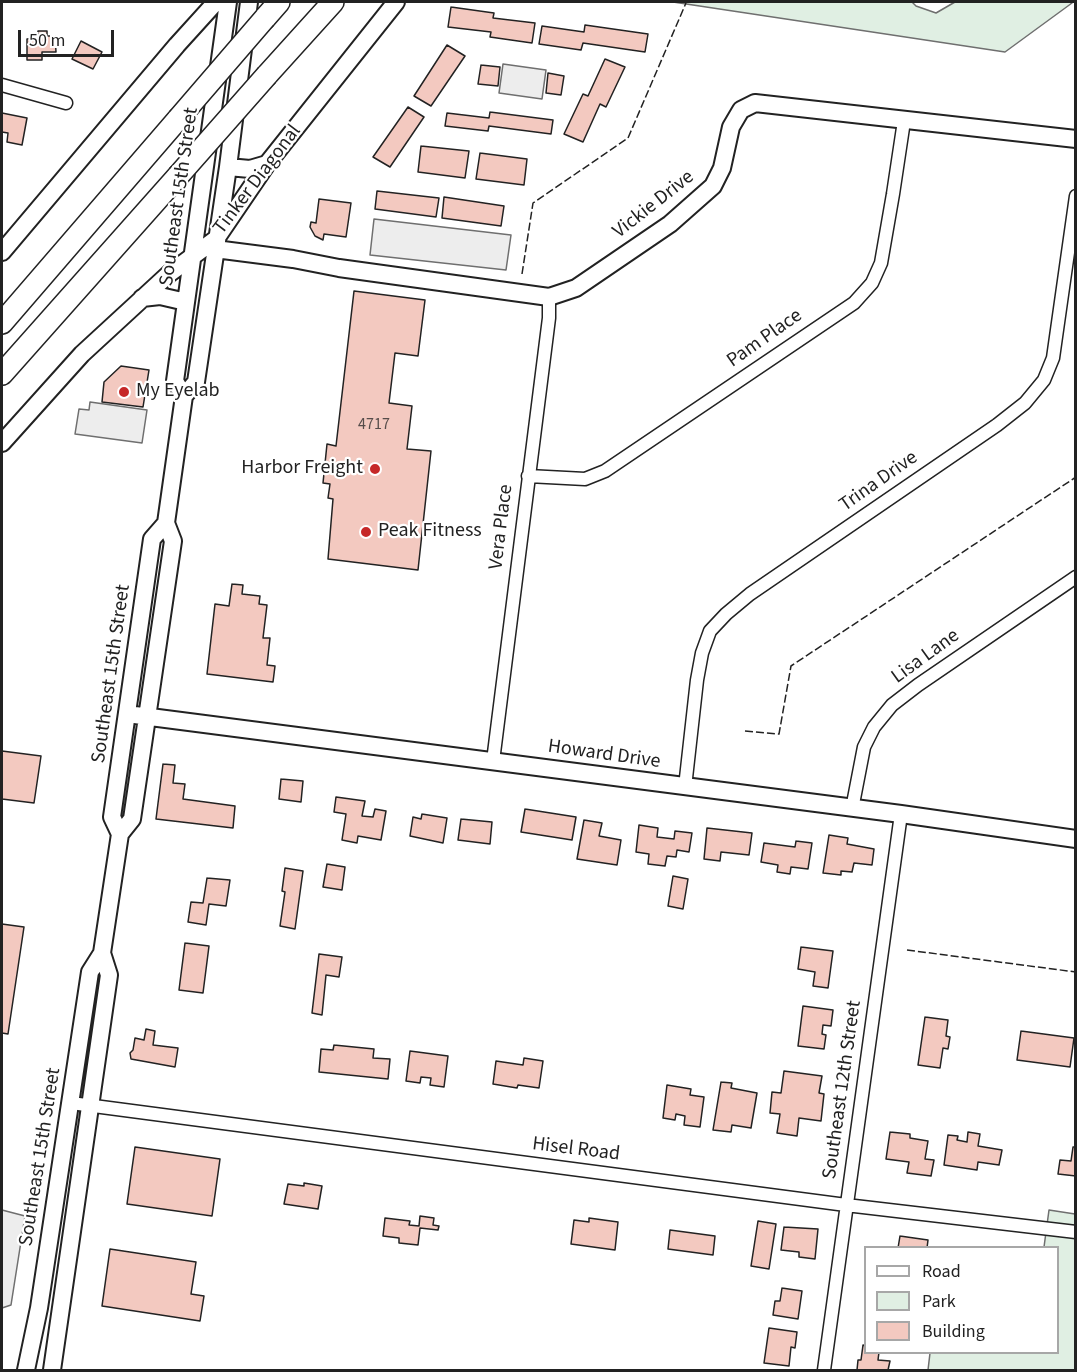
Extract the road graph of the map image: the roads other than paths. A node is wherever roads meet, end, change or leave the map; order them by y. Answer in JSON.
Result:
{"nodes":[{"id":1,"x":216,"y":2,"type":"edge"},
{"id":2,"x":228,"y":2,"type":"edge"},
{"id":3,"x":249,"y":2,"type":"edge"},
{"id":4,"x":279,"y":2,"type":"edge"},
{"id":5,"x":333,"y":2,"type":"edge"},
{"id":6,"x":396,"y":2,"type":"edge"},
{"id":7,"x":2,"y":85,"type":"edge"},
{"id":8,"x":66,"y":103,"type":"dead end"},
{"id":9,"x":904,"y":121,"type":"junction"},
{"id":10,"x":1076,"y":139,"type":"edge"},
{"id":11,"x":267,"y":164,"type":"junction"},
{"id":12,"x":228,"y":167,"type":"junction"},
{"id":13,"x":1076,"y":196,"type":"edge"},
{"id":14,"x":216,"y":244,"type":"junction"},
{"id":15,"x":2,"y":252,"type":"edge"},
{"id":16,"x":194,"y":255,"type":"junction"},
{"id":17,"x":549,"y":297,"type":"junction"},
{"id":18,"x":142,"y":298,"type":"junction"},
{"id":19,"x":186,"y":302,"type":"junction"},
{"id":20,"x":2,"y":323,"type":"edge"},
{"id":21,"x":2,"y":374,"type":"edge"},
{"id":22,"x":184,"y":396,"type":"junction"},
{"id":23,"x":2,"y":443,"type":"edge"},
{"id":24,"x":528,"y":476,"type":"junction"},
{"id":25,"x":166,"y":523,"type":"junction"},
{"id":26,"x":1076,"y":577,"type":"edge"},
{"id":27,"x":127,"y":714,"type":"junction"},
{"id":28,"x":147,"y":717,"type":"junction"},
{"id":29,"x":493,"y":761,"type":"junction"},
{"id":30,"x":685,"y":787,"type":"junction"},
{"id":31,"x":852,"y":809,"type":"junction"},
{"id":32,"x":901,"y":814,"type":"junction"},
{"id":33,"x":120,"y":834,"type":"junction"},
{"id":34,"x":1076,"y":839,"type":"edge"},
{"id":35,"x":102,"y":953,"type":"junction"},
{"id":36,"x":71,"y":1103,"type":"junction"},
{"id":37,"x":91,"y":1105,"type":"junction"},
{"id":38,"x":846,"y":1205,"type":"junction"},
{"id":39,"x":54,"y":1211,"type":"junction"},
{"id":40,"x":75,"y":1214,"type":"junction"},
{"id":41,"x":1076,"y":1232,"type":"edge"},
{"id":42,"x":26,"y":1371,"type":"edge"},
{"id":43,"x":52,"y":1371,"type":"edge"},
{"id":44,"x":824,"y":1371,"type":"edge"}],
"edges":[{"from":1,"to":15,"type":"street"},
{"from":2,"to":16,"type":"street","name":"Southeast 15th Street"},
{"from":3,"to":12,"type":"street","name":"Southeast 15th Street"},
{"from":4,"to":20,"type":"highway","bridge":true},
{"from":5,"to":21,"type":"highway","bridge":true},
{"from":6,"to":11,"type":"street","name":"Tinker Diagonal"},
{"from":7,"to":8,"type":"street"},
{"from":9,"to":10,"type":"street","name":"Vickie Drive"},
{"from":9,"to":17,"type":"street","name":"Vickie Drive"},
{"from":9,"to":24,"type":"street","name":"Pam Place"},
{"from":11,"to":12,"type":"street"},
{"from":11,"to":14,"type":"street","name":"Tinker Diagonal"},
{"from":12,"to":14,"type":"street","name":"Southeast 15th Street"},
{"from":13,"to":30,"type":"street","name":"Trina Drive"},
{"from":14,"to":16,"type":"street","name":"Tinker Diagonal"},
{"from":14,"to":17,"type":"street","name":"Vickie Drive"},
{"from":14,"to":22,"type":"street","name":"Southeast 15th Street"},
{"from":16,"to":18,"type":"street","name":"Tinker Diagonal"},
{"from":16,"to":19,"type":"street","name":"Southeast 15th Street"},
{"from":17,"to":24,"type":"street","name":"Vera Place"},
{"from":18,"to":19,"type":"street"},
{"from":18,"to":23,"type":"street","name":"Tinker Diagonal"},
{"from":19,"to":22,"type":"street","name":"Southeast 15th Street"},
{"from":22,"to":25,"type":"street","name":"Southeast 15th Street"},
{"from":24,"to":29,"type":"street","name":"Vera Place"},
{"from":25,"to":27,"type":"street","name":"Southeast 15th Street"},
{"from":25,"to":28,"type":"street","name":"Southeast 15th Street"},
{"from":26,"to":31,"type":"street","name":"Lisa Lane"},
{"from":27,"to":28,"type":"street","name":"Howard Drive"},
{"from":27,"to":33,"type":"street","name":"Southeast 15th Street"},
{"from":28,"to":29,"type":"street","name":"Howard Drive"},
{"from":28,"to":33,"type":"street","name":"Southeast 15th Street"},
{"from":29,"to":30,"type":"street","name":"Howard Drive"},
{"from":30,"to":31,"type":"street","name":"Howard Drive"},
{"from":31,"to":32,"type":"street","name":"Howard Drive"},
{"from":32,"to":34,"type":"street","name":"Howard Drive"},
{"from":32,"to":38,"type":"street","name":"Southeast 12th Street"},
{"from":33,"to":35,"type":"street","name":"Southeast 15th Street"},
{"from":35,"to":36,"type":"street","name":"Southeast 15th Street"},
{"from":35,"to":37,"type":"street","name":"Southeast 15th Street"},
{"from":36,"to":37,"type":"street","name":"Hisel Road"},
{"from":36,"to":39,"type":"street","name":"Southeast 15th Street"},
{"from":37,"to":38,"type":"street","name":"Hisel Road"},
{"from":37,"to":40,"type":"street","name":"Southeast 15th Street"},
{"from":38,"to":41,"type":"street","name":"Hisel Road"},
{"from":38,"to":44,"type":"street","name":"Southeast 12th Street"},
{"from":39,"to":40,"type":"street"},
{"from":39,"to":42,"type":"street","name":"Southeast 15th Street"},
{"from":40,"to":43,"type":"street","name":"Southeast 15th Street"}]}
